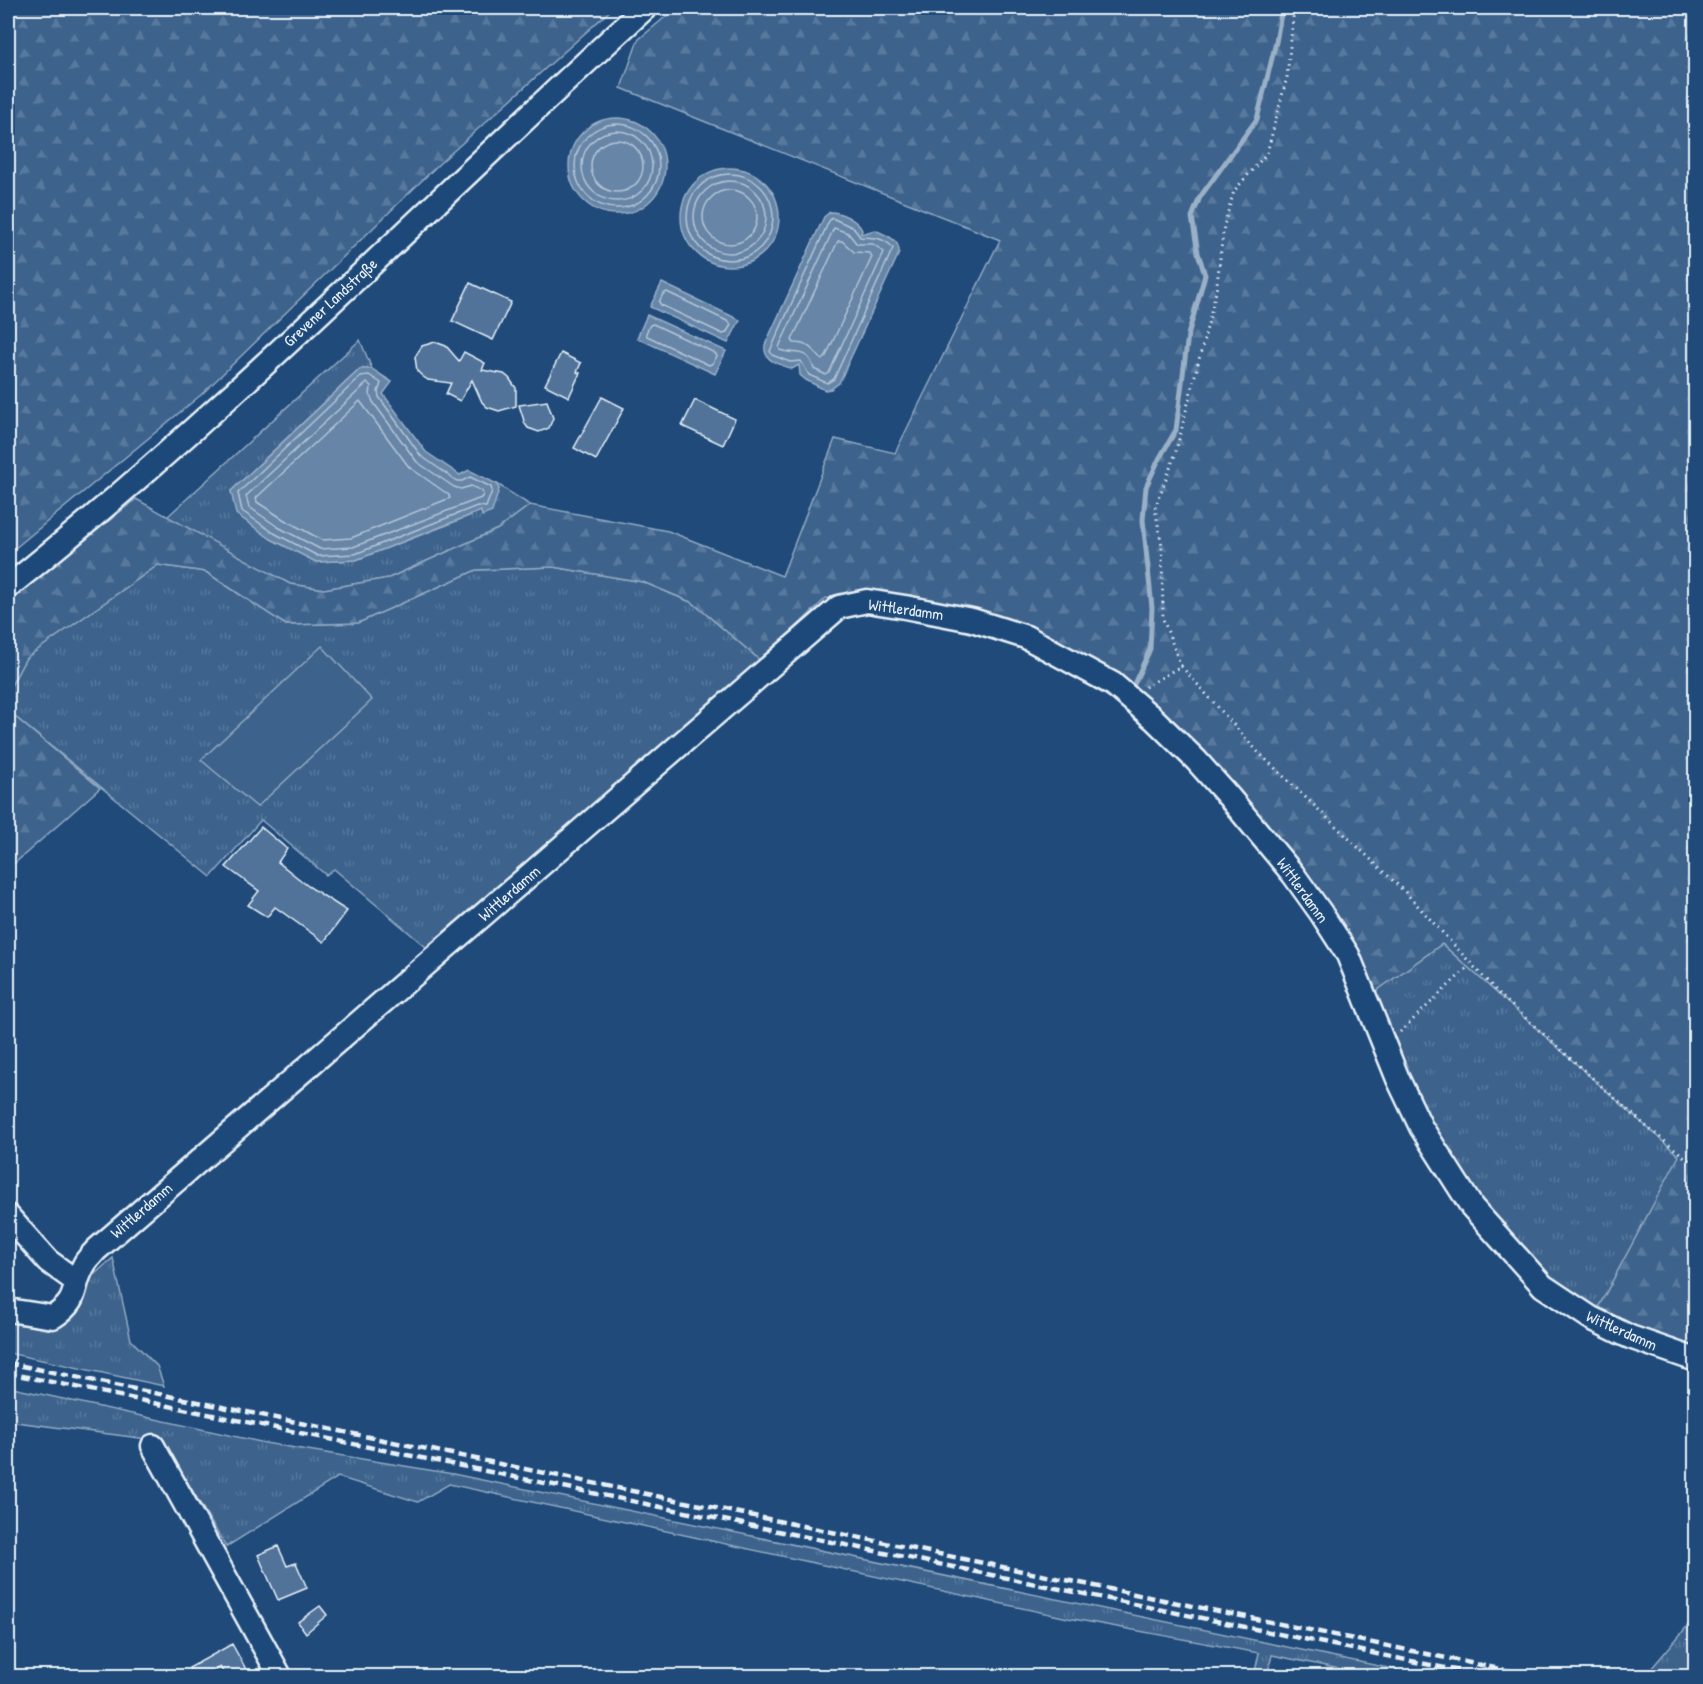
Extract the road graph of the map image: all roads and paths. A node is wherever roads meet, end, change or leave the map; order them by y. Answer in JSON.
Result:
{"nodes":[{"id":1,"x":645,"y":8,"type":"edge"},
{"id":2,"x":1294,"y":8,"type":"edge"},
{"id":3,"x":8,"y":587,"type":"edge"},
{"id":4,"x":1181,"y":666,"type":"junction"},
{"id":5,"x":1128,"y":697,"type":"junction"},
{"id":6,"x":1468,"y":967,"type":"dead end"},
{"id":7,"x":1386,"y":1045,"type":"junction"},
{"id":8,"x":1695,"y":1166,"type":"edge"},
{"id":9,"x":8,"y":1216,"type":"edge"},
{"id":10,"x":77,"y":1282,"type":"junction"},
{"id":11,"x":8,"y":1310,"type":"edge"},
{"id":12,"x":1695,"y":1360,"type":"edge"},
{"id":13,"x":153,"y":1446,"type":"dead end"},
{"id":14,"x":280,"y":1677,"type":"edge"}],
"edges":[{"from":1,"to":3,"type":"street","name":"Grevener Landstraße"},
{"from":2,"to":4,"type":"path"},
{"from":4,"to":5,"type":"path"},
{"from":4,"to":8,"type":"path"},
{"from":5,"to":7,"type":"street","name":"Wittlerdamm"},
{"from":5,"to":10,"type":"street","name":"Wittlerdamm"},
{"from":6,"to":7,"type":"path"},
{"from":7,"to":12,"type":"street","name":"Wittlerdamm"},
{"from":9,"to":10,"type":"street"},
{"from":10,"to":11,"type":"street","name":"Wittlerdamm"},
{"from":13,"to":14,"type":"street"}]}
